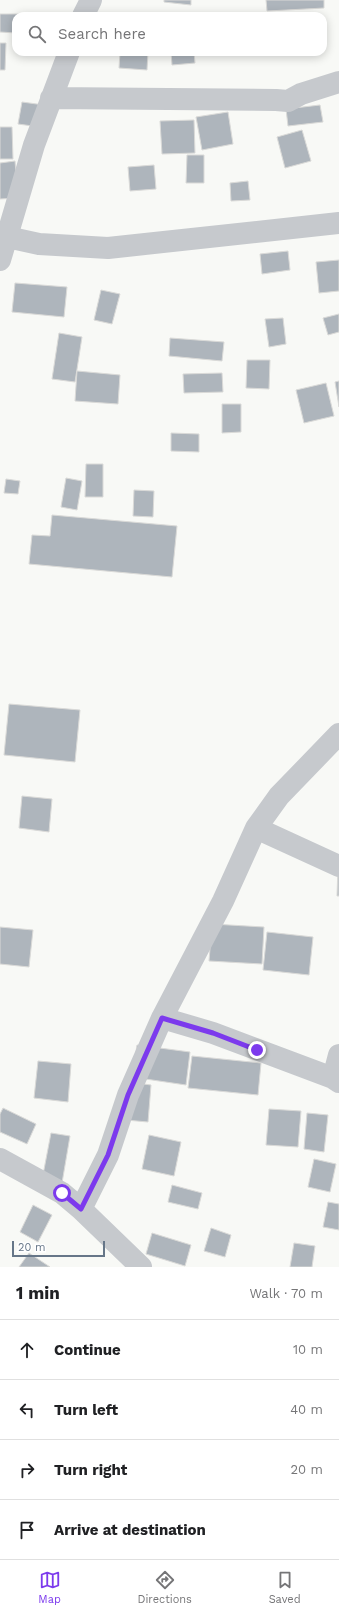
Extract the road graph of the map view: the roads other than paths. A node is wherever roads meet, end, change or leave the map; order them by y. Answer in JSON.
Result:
{"nodes":[{"id":1,"x":91,"y":0,"type":"edge"},
{"id":2,"x":85,"y":12,"type":"edge"},
{"id":3,"x":67,"y":56,"type":"edge"},
{"id":4,"x":339,"y":82,"type":"edge"},
{"id":5,"x":51,"y":98,"type":"junction"},
{"id":6,"x":339,"y":222,"type":"edge"},
{"id":7,"x":7,"y":238,"type":"junction"},
{"id":8,"x":0,"y":260,"type":"edge"},
{"id":9,"x":339,"y":734,"type":"edge"},
{"id":10,"x":256,"y":828,"type":"junction"},
{"id":11,"x":339,"y":866,"type":"edge"},
{"id":12,"x":162,"y":1018,"type":"junction"},
{"id":13,"x":339,"y":1055,"type":"edge"},
{"id":14,"x":336,"y":1080,"type":"edge"},
{"id":15,"x":0,"y":1158,"type":"edge"},
{"id":16,"x":81,"y":1209,"type":"junction"},
{"id":17,"x":142,"y":1267,"type":"edge"}],
"edges":[{"from":1,"to":2,"type":"street"},
{"from":3,"to":5,"type":"street"},
{"from":4,"to":5,"type":"street"},
{"from":5,"to":7,"type":"street"},
{"from":6,"to":7,"type":"street"},
{"from":7,"to":8,"type":"street"},
{"from":9,"to":10,"type":"street"},
{"from":10,"to":11,"type":"street"},
{"from":10,"to":12,"type":"street"},
{"from":12,"to":14,"type":"street"},
{"from":12,"to":16,"type":"street"},
{"from":13,"to":14,"type":"street"},
{"from":15,"to":16,"type":"street"},
{"from":16,"to":17,"type":"street"}]}
